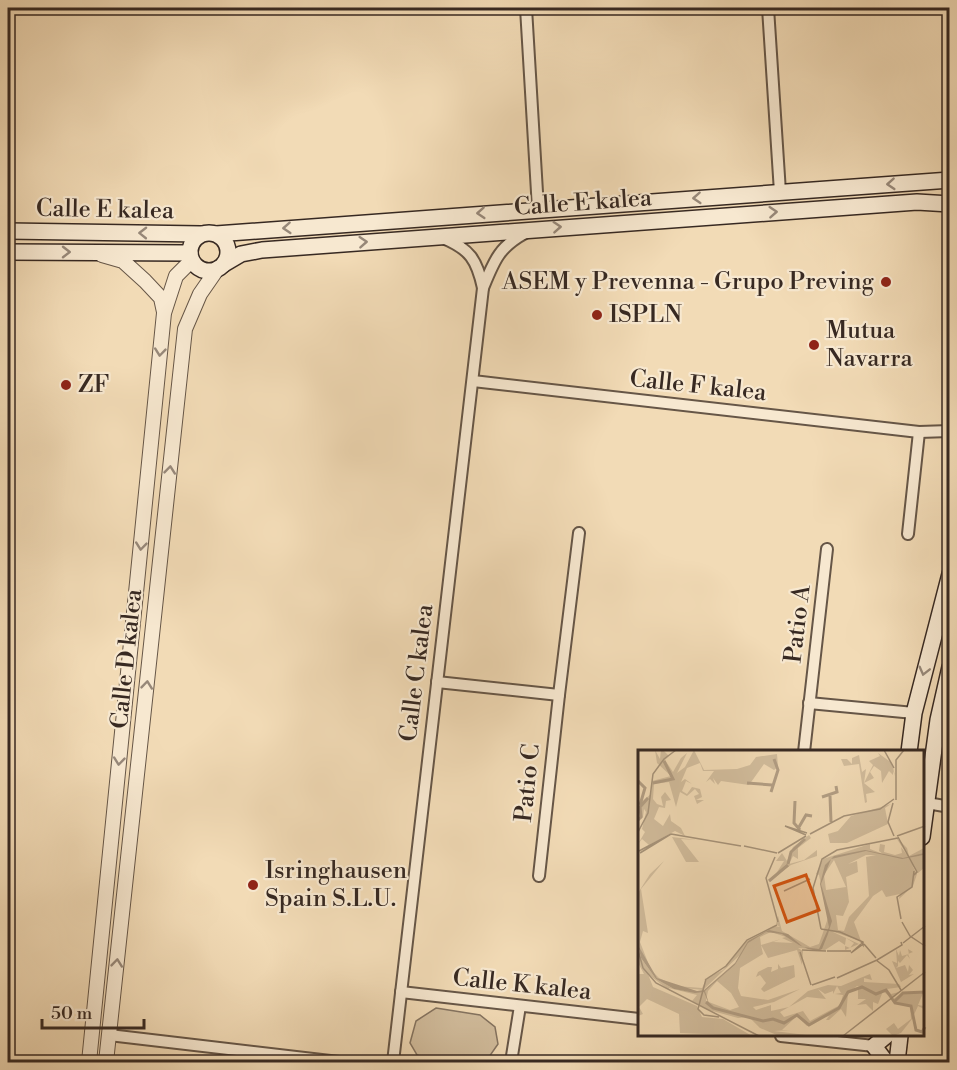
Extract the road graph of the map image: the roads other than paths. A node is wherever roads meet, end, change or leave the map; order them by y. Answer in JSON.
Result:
{"nodes":[{"id":1,"x":526,"y":8,"type":"edge"},
{"id":2,"x":768,"y":8,"type":"edge"},
{"id":3,"x":950,"y":180,"type":"edge"},
{"id":4,"x":780,"y":192,"type":"junction"},
{"id":5,"x":950,"y":204,"type":"edge"},
{"id":6,"x":538,"y":209,"type":"junction"},
{"id":7,"x":534,"y":229,"type":"junction"},
{"id":8,"x":8,"y":231,"type":"edge"},
{"id":9,"x":208,"y":234,"type":"junction"},
{"id":10,"x":437,"y":236,"type":"junction"},
{"id":11,"x":8,"y":252,"type":"edge"},
{"id":12,"x":95,"y":252,"type":"junction"},
{"id":13,"x":191,"y":256,"type":"junction"},
{"id":14,"x":221,"y":266,"type":"junction"},
{"id":15,"x":483,"y":288,"type":"junction"},
{"id":16,"x":164,"y":314,"type":"junction"},
{"id":17,"x":473,"y":381,"type":"junction"},
{"id":18,"x":950,"y":431,"type":"edge"},
{"id":19,"x":919,"y":432,"type":"junction"},
{"id":20,"x":579,"y":533,"type":"dead end"},
{"id":21,"x":908,"y":534,"type":"dead end"},
{"id":22,"x":827,"y":549,"type":"dead end"},
{"id":23,"x":950,"y":574,"type":"edge"},
{"id":24,"x":950,"y":667,"type":"edge"},
{"id":25,"x":437,"y":682,"type":"junction"},
{"id":26,"x":559,"y":695,"type":"junction"},
{"id":27,"x":810,"y":703,"type":"junction"},
{"id":28,"x":914,"y":713,"type":"junction"},
{"id":29,"x":804,"y":750,"type":"edge"},
{"id":30,"x":909,"y":750,"type":"edge"},
{"id":31,"x":927,"y":803,"type":"junction"},
{"id":32,"x":950,"y":807,"type":"edge"},
{"id":33,"x":924,"y":823,"type":"edge"},
{"id":34,"x":539,"y":876,"type":"dead end"},
{"id":35,"x":100,"y":957,"type":"junction"},
{"id":36,"x":401,"y":993,"type":"junction"},
{"id":37,"x":520,"y":1006,"type":"junction"},
{"id":38,"x":638,"y":1019,"type":"edge"},
{"id":39,"x":109,"y":1035,"type":"junction"},
{"id":40,"x":812,"y":1037,"type":"edge"},
{"id":41,"x":900,"y":1037,"type":"edge"},
{"id":42,"x":875,"y":1041,"type":"edge"},
{"id":43,"x":89,"y":1062,"type":"edge"},
{"id":44,"x":95,"y":1062,"type":"edge"},
{"id":45,"x":106,"y":1062,"type":"edge"},
{"id":46,"x":322,"y":1062,"type":"edge"},
{"id":47,"x":339,"y":1062,"type":"edge"},
{"id":48,"x":393,"y":1062,"type":"edge"},
{"id":49,"x":511,"y":1062,"type":"edge"},
{"id":50,"x":873,"y":1062,"type":"edge"},
{"id":51,"x":886,"y":1062,"type":"edge"},
{"id":52,"x":897,"y":1062,"type":"edge"}],
"edges":[{"from":1,"to":6,"type":"street","name":"Calle E kalea"},
{"from":2,"to":4,"type":"street"},
{"from":3,"to":4,"type":"main road","name":"Calle E kalea","one_way":true},
{"from":4,"to":6,"type":"main road","name":"Calle E kalea","one_way":true},
{"from":7,"to":5,"type":"main road","name":"Calle E kalea","one_way":true},
{"from":6,"to":9,"type":"main road","name":"Calle E kalea","one_way":true},
{"from":7,"to":10,"type":"main road","name":"Calle E kalea"},
{"from":7,"to":15,"type":"street"},
{"from":9,"to":8,"type":"main road","name":"Calle E kalea","one_way":true},
{"from":9,"to":13,"type":"main road"},
{"from":9,"to":14,"type":"main road"},
{"from":14,"to":10,"type":"main road","name":"Calle E kalea","one_way":true},
{"from":10,"to":15,"type":"street"},
{"from":11,"to":12,"type":"main road","name":"Calle E kalea","one_way":true},
{"from":12,"to":13,"type":"main road","name":"Calle E kalea"},
{"from":12,"to":16,"type":"street"},
{"from":13,"to":14,"type":"main road"},
{"from":13,"to":16,"type":"street","name":"Calle D kalea"},
{"from":39,"to":14,"type":"street","name":"Calle D kalea","one_way":true},
{"from":15,"to":17,"type":"street","name":"Calle C kalea"},
{"from":16,"to":35,"type":"street","name":"Calle D kalea","one_way":true},
{"from":17,"to":19,"type":"street","name":"Calle F kalea"},
{"from":17,"to":25,"type":"street","name":"Calle C kalea"},
{"from":18,"to":19,"type":"street","name":"Calle F kalea"},
{"from":19,"to":21,"type":"street"},
{"from":20,"to":26,"type":"street","name":"Patio C"},
{"from":22,"to":27,"type":"street","name":"Patio A"},
{"from":23,"to":28,"type":"main road","one_way":true},
{"from":24,"to":31,"type":"main road"},
{"from":25,"to":26,"type":"street"},
{"from":25,"to":36,"type":"street","name":"Calle C kalea"},
{"from":26,"to":34,"type":"street","name":"Patio C"},
{"from":27,"to":28,"type":"street"},
{"from":27,"to":29,"type":"street","name":"Patio A"},
{"from":28,"to":30,"type":"main road"},
{"from":31,"to":32,"type":"street"},
{"from":31,"to":33,"type":"main road"},
{"from":35,"to":39,"type":"street"},
{"from":35,"to":43,"type":"street","name":"Calle D kalea"},
{"from":36,"to":37,"type":"street","name":"Calle K kalea"},
{"from":36,"to":48,"type":"street","name":"Calle C kalea"},
{"from":37,"to":38,"type":"street","name":"Calle K kalea"},
{"from":37,"to":49,"type":"street"},
{"from":39,"to":44,"type":"street"},
{"from":39,"to":45,"type":"street","name":"Calle D kalea"},
{"from":39,"to":46,"type":"street"},
{"from":40,"to":42,"type":"street"},
{"from":41,"to":52,"type":"main road"},
{"from":42,"to":50,"type":"main road"},
{"from":42,"to":51,"type":"main road"},
{"from":46,"to":47,"type":"street"}]}
